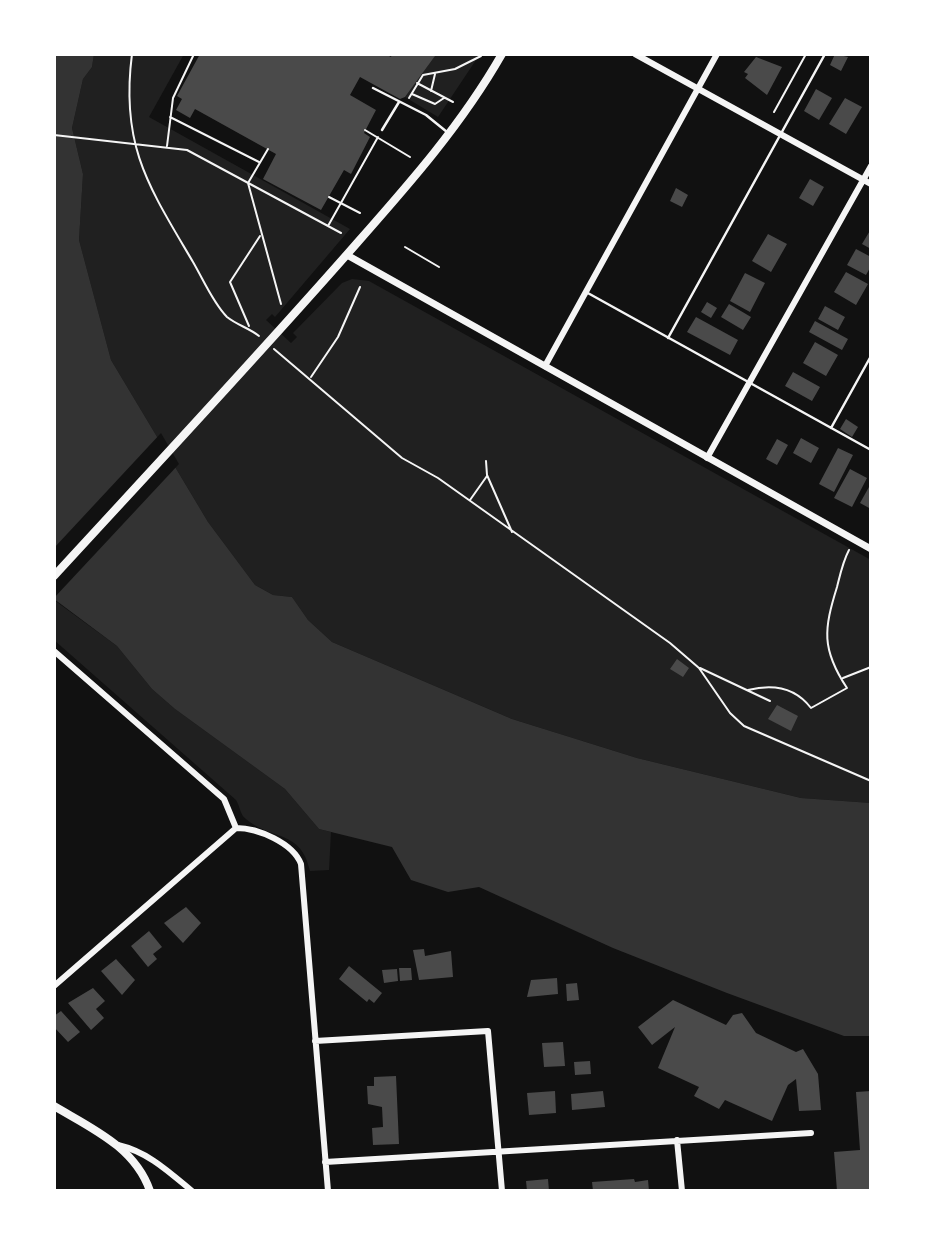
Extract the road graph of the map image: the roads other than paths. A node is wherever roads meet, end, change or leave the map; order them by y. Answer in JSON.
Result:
{"nodes":[{"id":1,"x":502,"y":54,"type":"edge"},
{"id":2,"x":635,"y":54,"type":"edge"},
{"id":3,"x":718,"y":54,"type":"edge"},
{"id":4,"x":825,"y":54,"type":"edge"},
{"id":5,"x":373,"y":88,"type":"dead end"},
{"id":6,"x":698,"y":89,"type":"junction"},
{"id":7,"x":399,"y":102,"type":"junction"},
{"id":8,"x":382,"y":130,"type":"road end"},
{"id":9,"x":450,"y":135,"type":"junction"},
{"id":10,"x":781,"y":135,"type":"junction"},
{"id":11,"x":871,"y":166,"type":"edge"},
{"id":12,"x":863,"y":180,"type":"junction"},
{"id":13,"x":871,"y":184,"type":"edge"},
{"id":14,"x":347,"y":255,"type":"junction"},
{"id":15,"x":586,"y":292,"type":"junction"},
{"id":16,"x":668,"y":338,"type":"junction"},
{"id":17,"x":871,"y":356,"type":"edge"},
{"id":18,"x":545,"y":366,"type":"junction"},
{"id":19,"x":749,"y":383,"type":"junction"},
{"id":20,"x":831,"y":428,"type":"junction"},
{"id":21,"x":871,"y":450,"type":"edge"},
{"id":22,"x":708,"y":458,"type":"junction"},
{"id":23,"x":871,"y":549,"type":"edge"},
{"id":24,"x":54,"y":576,"type":"edge"},
{"id":25,"x":54,"y":651,"type":"edge"},
{"id":26,"x":236,"y":828,"type":"junction"},
{"id":27,"x":54,"y":986,"type":"edge"},
{"id":28,"x":315,"y":1041,"type":"junction"},
{"id":29,"x":54,"y":1106,"type":"edge"},
{"id":30,"x":811,"y":1133,"type":"dead end"},
{"id":31,"x":677,"y":1140,"type":"junction"},
{"id":32,"x":118,"y":1145,"type":"junction"},
{"id":33,"x":498,"y":1151,"type":"junction"},
{"id":34,"x":325,"y":1162,"type":"junction"},
{"id":35,"x":150,"y":1191,"type":"edge"},
{"id":36,"x":191,"y":1191,"type":"edge"},
{"id":37,"x":328,"y":1191,"type":"edge"},
{"id":38,"x":502,"y":1191,"type":"edge"},
{"id":39,"x":681,"y":1191,"type":"edge"}],
"edges":[{"from":1,"to":9,"type":"main road"},
{"from":2,"to":6,"type":"street"},
{"from":3,"to":6,"type":"street"},
{"from":4,"to":10,"type":"lane"},
{"from":5,"to":7,"type":"lane"},
{"from":6,"to":10,"type":"street"},
{"from":6,"to":15,"type":"street"},
{"from":7,"to":8,"type":"lane"},
{"from":7,"to":9,"type":"lane"},
{"from":9,"to":14,"type":"main road"},
{"from":10,"to":12,"type":"street"},
{"from":10,"to":16,"type":"lane"},
{"from":11,"to":12,"type":"street"},
{"from":12,"to":13,"type":"street"},
{"from":12,"to":19,"type":"street"},
{"from":14,"to":18,"type":"street"},
{"from":14,"to":24,"type":"main road"},
{"from":15,"to":16,"type":"lane"},
{"from":15,"to":18,"type":"street"},
{"from":16,"to":19,"type":"lane"},
{"from":17,"to":20,"type":"lane"},
{"from":18,"to":22,"type":"street"},
{"from":19,"to":20,"type":"lane"},
{"from":19,"to":22,"type":"street"},
{"from":20,"to":21,"type":"lane"},
{"from":22,"to":23,"type":"street"},
{"from":25,"to":26,"type":"street"},
{"from":26,"to":27,"type":"street"},
{"from":26,"to":28,"type":"street"},
{"from":28,"to":33,"type":"street"},
{"from":28,"to":34,"type":"street"},
{"from":29,"to":32,"type":"main road"},
{"from":30,"to":31,"type":"street"},
{"from":31,"to":33,"type":"street"},
{"from":31,"to":39,"type":"street"},
{"from":32,"to":35,"type":"main road"},
{"from":32,"to":36,"type":"street"},
{"from":33,"to":34,"type":"street"},
{"from":33,"to":38,"type":"street"},
{"from":34,"to":37,"type":"street"}]}
